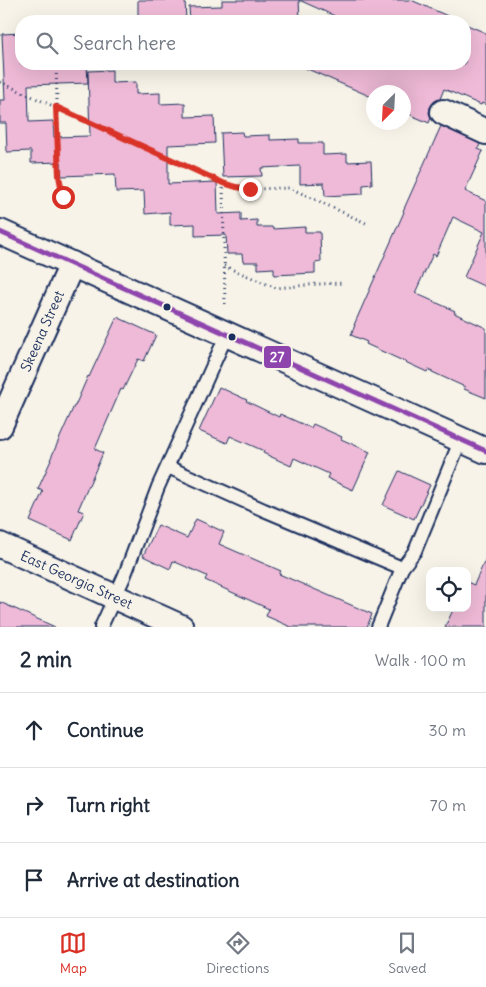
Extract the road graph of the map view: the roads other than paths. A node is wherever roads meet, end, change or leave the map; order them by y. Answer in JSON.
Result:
{"nodes":[{"id":1,"x":443,"y":112,"type":"dead end"},
{"id":2,"x":486,"y":132,"type":"edge"},
{"id":3,"x":0,"y":232,"type":"edge"},
{"id":4,"x":72,"y":264,"type":"junction"},
{"id":5,"x":228,"y":334,"type":"junction"},
{"id":6,"x":7,"y":392,"type":"edge"},
{"id":7,"x":0,"y":426,"type":"edge"},
{"id":8,"x":461,"y":439,"type":"junction"},
{"id":9,"x":486,"y":451,"type":"edge"},
{"id":10,"x":168,"y":467,"type":"junction"},
{"id":11,"x":0,"y":545,"type":"edge"},
{"id":12,"x":402,"y":568,"type":"junction"},
{"id":13,"x":115,"y":597,"type":"junction"},
{"id":14,"x":101,"y":627,"type":"edge"},
{"id":15,"x":181,"y":627,"type":"edge"},
{"id":16,"x":378,"y":627,"type":"edge"}],
"edges":[{"from":1,"to":2,"type":"street"},
{"from":3,"to":4,"type":"street"},
{"from":4,"to":5,"type":"street"},
{"from":4,"to":6,"type":"street","name":"Skeena Street"},
{"from":5,"to":8,"type":"street"},
{"from":5,"to":10,"type":"lane"},
{"from":6,"to":7,"type":"street","name":"Skeena Street"},
{"from":8,"to":9,"type":"street"},
{"from":8,"to":12,"type":"lane"},
{"from":10,"to":12,"type":"lane"},
{"from":10,"to":13,"type":"lane"},
{"from":11,"to":13,"type":"street","name":"East Georgia Street"},
{"from":12,"to":16,"type":"lane"},
{"from":13,"to":14,"type":"lane"},
{"from":13,"to":15,"type":"street","name":"East Georgia Street"}]}
